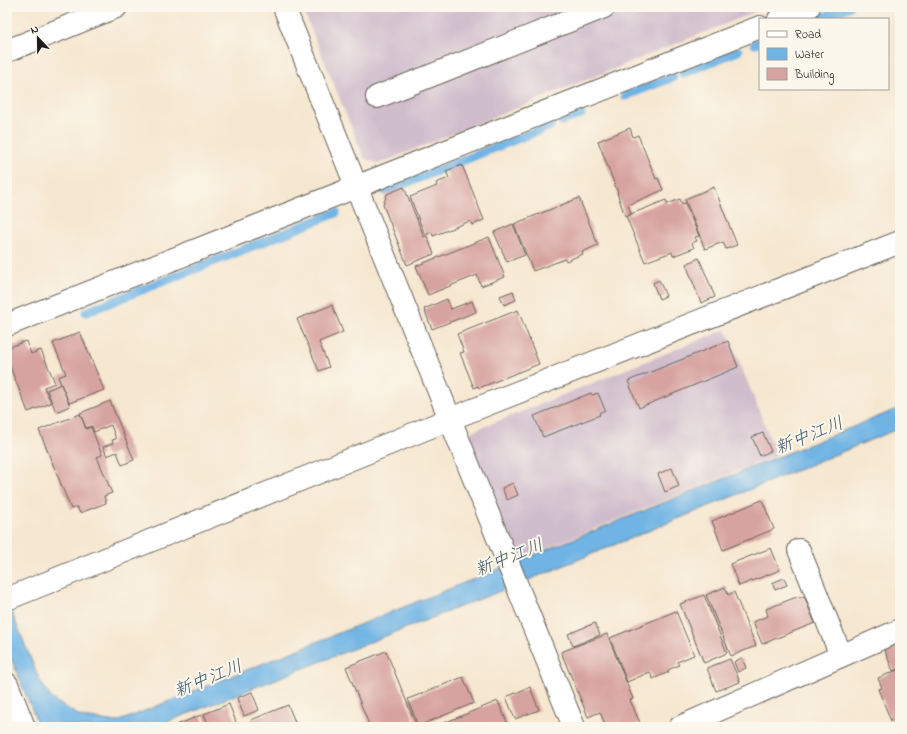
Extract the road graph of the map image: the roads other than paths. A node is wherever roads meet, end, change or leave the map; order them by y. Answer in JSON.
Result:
{"nodes":[{"id":1,"x":116,"y":7,"type":"edge"},
{"id":2,"x":284,"y":7,"type":"edge"},
{"id":3,"x":604,"y":7,"type":"edge"},
{"id":4,"x":809,"y":7,"type":"edge"},
{"id":5,"x":782,"y":18,"type":"edge"},
{"id":6,"x":759,"y":26,"type":"edge"},
{"id":7,"x":7,"y":51,"type":"edge"},
{"id":8,"x":377,"y":97,"type":"dead end"},
{"id":9,"x":356,"y":188,"type":"junction"},
{"id":10,"x":900,"y":242,"type":"edge"},
{"id":11,"x":7,"y":325,"type":"edge"},
{"id":12,"x":450,"y":419,"type":"junction"},
{"id":13,"x":798,"y":550,"type":"dead end"},
{"id":14,"x":8,"y":598,"type":"edge"},
{"id":15,"x":900,"y":630,"type":"edge"},
{"id":16,"x":841,"y":656,"type":"junction"},
{"id":17,"x":7,"y":684,"type":"edge"},
{"id":18,"x":24,"y":727,"type":"edge"},
{"id":19,"x":574,"y":727,"type":"edge"},
{"id":20,"x":680,"y":727,"type":"edge"}],
"edges":[{"from":1,"to":7,"type":"street"},
{"from":2,"to":9,"type":"street"},
{"from":3,"to":8,"type":"street"},
{"from":4,"to":5,"type":"street"},
{"from":6,"to":9,"type":"street"},
{"from":9,"to":11,"type":"street"},
{"from":9,"to":12,"type":"street"},
{"from":10,"to":12,"type":"street"},
{"from":12,"to":14,"type":"street"},
{"from":12,"to":19,"type":"street"},
{"from":13,"to":16,"type":"street"},
{"from":15,"to":16,"type":"street"},
{"from":16,"to":20,"type":"street"},
{"from":17,"to":18,"type":"street"}]}
